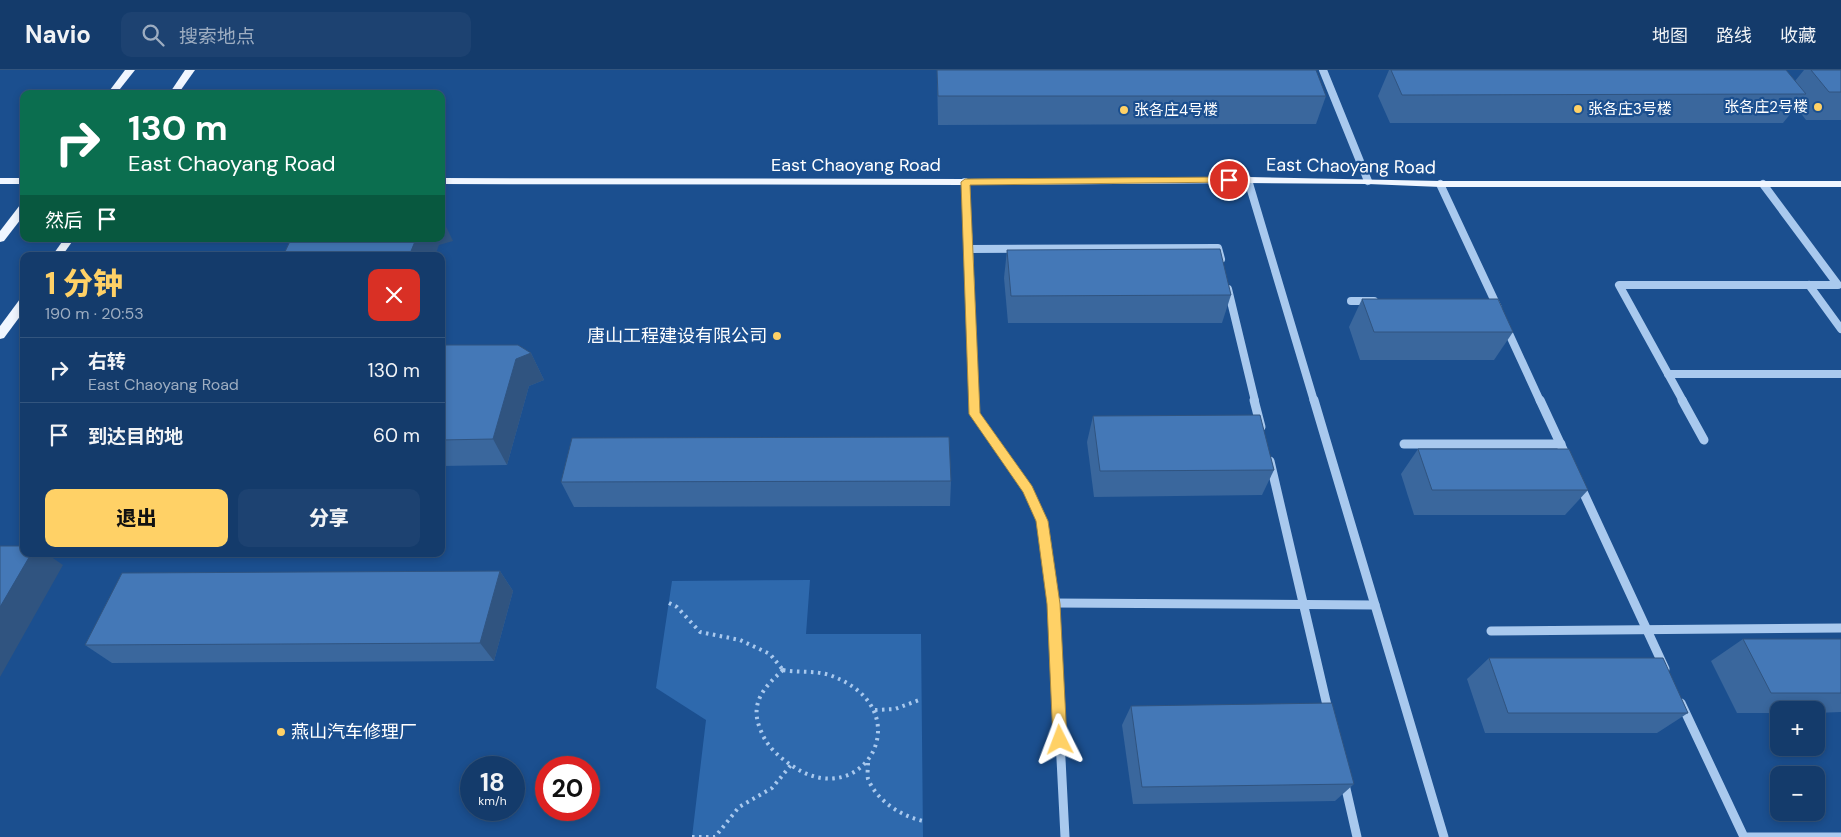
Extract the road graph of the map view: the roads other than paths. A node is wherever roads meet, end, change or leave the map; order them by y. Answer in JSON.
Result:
{"nodes":[{"id":1,"x":130,"y":70,"type":"edge"},
{"id":2,"x":190,"y":70,"type":"edge"},
{"id":3,"x":1323,"y":70,"type":"edge"},
{"id":4,"x":114,"y":90,"type":"edge"},
{"id":5,"x":176,"y":90,"type":"edge"},
{"id":6,"x":0,"y":180,"type":"edge"},
{"id":7,"x":20,"y":180,"type":"edge"},
{"id":8,"x":1248,"y":180,"type":"junction"},
{"id":9,"x":445,"y":181,"type":"edge"},
{"id":10,"x":1368,"y":181,"type":"junction"},
{"id":11,"x":965,"y":182,"type":"junction"},
{"id":12,"x":1440,"y":184,"type":"junction"},
{"id":13,"x":1762,"y":184,"type":"junction"},
{"id":14,"x":1841,"y":184,"type":"edge"},
{"id":15,"x":20,"y":212,"type":"edge"},
{"id":16,"x":0,"y":238,"type":"edge"},
{"id":17,"x":969,"y":249,"type":"junction"},
{"id":18,"x":1223,"y":268,"type":"edge"},
{"id":19,"x":1225,"y":277,"type":"edge"},
{"id":20,"x":1809,"y":285,"type":"junction"},
{"id":21,"x":1352,"y":301,"type":"dead end"},
{"id":22,"x":1380,"y":301,"type":"edge"},
{"id":23,"x":20,"y":308,"type":"edge"},
{"id":24,"x":1841,"y":329,"type":"edge"},
{"id":25,"x":0,"y":335,"type":"edge"},
{"id":26,"x":1668,"y":374,"type":"junction"},
{"id":27,"x":1841,"y":374,"type":"edge"},
{"id":28,"x":1704,"y":440,"type":"dead end"},
{"id":29,"x":1265,"y":441,"type":"edge"},
{"id":30,"x":1404,"y":444,"type":"dead end"},
{"id":31,"x":1561,"y":444,"type":"junction"},
{"id":32,"x":1267,"y":451,"type":"edge"},
{"id":33,"x":1053,"y":604,"type":"junction"},
{"id":34,"x":1304,"y":605,"type":"junction"},
{"id":35,"x":1376,"y":605,"type":"junction"},
{"id":36,"x":1841,"y":628,"type":"edge"},
{"id":37,"x":1647,"y":629,"type":"junction"},
{"id":38,"x":1491,"y":631,"type":"dead end"},
{"id":39,"x":1668,"y":674,"type":"edge"},
{"id":40,"x":1676,"y":692,"type":"edge"},
{"id":41,"x":1331,"y":721,"type":"edge"},
{"id":42,"x":1342,"y":769,"type":"edge"},
{"id":43,"x":1064,"y":837,"type":"edge"},
{"id":44,"x":1357,"y":837,"type":"edge"},
{"id":45,"x":1444,"y":837,"type":"edge"},
{"id":46,"x":1744,"y":837,"type":"edge"},
{"id":47,"x":1841,"y":837,"type":"edge"}],
"edges":[{"from":1,"to":4,"type":"main road"},
{"from":2,"to":5,"type":"main road"},
{"from":3,"to":10,"type":"street"},
{"from":6,"to":7,"type":"main road"},
{"from":8,"to":10,"type":"main road","name":"East Chaoyang Road"},
{"from":8,"to":11,"type":"main road","name":"East Chaoyang Road"},
{"from":8,"to":35,"type":"street"},
{"from":9,"to":11,"type":"main road","name":"East Chaoyang Road"},
{"from":10,"to":12,"type":"main road","name":"East Chaoyang Road"},
{"from":11,"to":17,"type":"street"},
{"from":12,"to":13,"type":"main road","name":"East Chaoyang Road"},
{"from":12,"to":31,"type":"street"},
{"from":13,"to":14,"type":"main road","name":"East Chaoyang Road"},
{"from":13,"to":20,"type":"street"},
{"from":15,"to":16,"type":"main road"},
{"from":17,"to":18,"type":"street"},
{"from":17,"to":33,"type":"street"},
{"from":19,"to":29,"type":"street"},
{"from":20,"to":24,"type":"street"},
{"from":20,"to":26,"type":"street"},
{"from":21,"to":22,"type":"street"},
{"from":23,"to":25,"type":"main road"},
{"from":26,"to":27,"type":"street"},
{"from":26,"to":28,"type":"street"},
{"from":30,"to":31,"type":"street"},
{"from":31,"to":37,"type":"street"},
{"from":32,"to":34,"type":"street"},
{"from":33,"to":34,"type":"street"},
{"from":33,"to":43,"type":"street"},
{"from":34,"to":35,"type":"street"},
{"from":34,"to":41,"type":"street"},
{"from":35,"to":45,"type":"street"},
{"from":36,"to":37,"type":"street"},
{"from":37,"to":38,"type":"street"},
{"from":37,"to":39,"type":"street"},
{"from":40,"to":46,"type":"street"},
{"from":42,"to":44,"type":"street"},
{"from":46,"to":47,"type":"street"}]}
